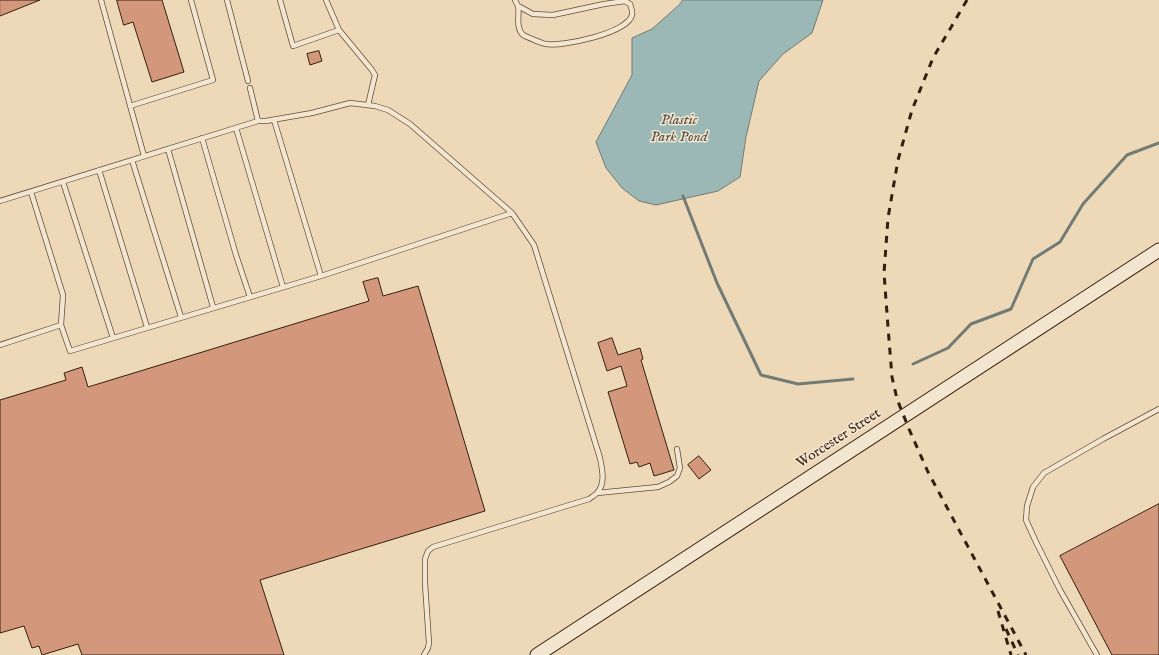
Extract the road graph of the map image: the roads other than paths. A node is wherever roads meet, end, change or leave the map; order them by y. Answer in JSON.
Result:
{"nodes":[{"id":1,"x":101,"y":0,"type":"edge"},
{"id":2,"x":191,"y":0,"type":"edge"},
{"id":3,"x":227,"y":0,"type":"edge"},
{"id":4,"x":280,"y":0,"type":"edge"},
{"id":5,"x":326,"y":0,"type":"edge"},
{"id":6,"x":515,"y":0,"type":"edge"},
{"id":7,"x":518,"y":6,"type":"junction"},
{"id":8,"x":339,"y":30,"type":"junction"},
{"id":9,"x":248,"y":81,"type":"dead end"},
{"id":10,"x":250,"y":88,"type":"dead end"},
{"id":11,"x":368,"y":105,"type":"junction"},
{"id":12,"x":130,"y":106,"type":"junction"},
{"id":13,"x":274,"y":120,"type":"junction"},
{"id":14,"x":258,"y":121,"type":"junction"},
{"id":15,"x":236,"y":128,"type":"junction"},
{"id":16,"x":202,"y":138,"type":"junction"},
{"id":17,"x":168,"y":149,"type":"junction"},
{"id":18,"x":144,"y":156,"type":"junction"},
{"id":19,"x":132,"y":160,"type":"junction"},
{"id":20,"x":99,"y":170,"type":"junction"},
{"id":21,"x":62,"y":182,"type":"junction"},
{"id":22,"x":31,"y":192,"type":"junction"},
{"id":23,"x":0,"y":201,"type":"edge"},
{"id":24,"x":512,"y":212,"type":"junction"},
{"id":25,"x":1159,"y":250,"type":"edge"},
{"id":26,"x":321,"y":276,"type":"junction"},
{"id":27,"x":283,"y":287,"type":"junction"},
{"id":28,"x":250,"y":297,"type":"junction"},
{"id":29,"x":213,"y":307,"type":"junction"},
{"id":30,"x":181,"y":317,"type":"junction"},
{"id":31,"x":61,"y":325,"type":"junction"},
{"id":32,"x":147,"y":327,"type":"junction"},
{"id":33,"x":113,"y":338,"type":"junction"},
{"id":34,"x":0,"y":345,"type":"edge"},
{"id":35,"x":1159,"y":409,"type":"edge"},
{"id":36,"x":677,"y":449,"type":"dead end"},
{"id":37,"x":597,"y":493,"type":"junction"},
{"id":38,"x":424,"y":655,"type":"edge"},
{"id":39,"x":537,"y":655,"type":"edge"},
{"id":40,"x":1096,"y":655,"type":"edge"}],
"edges":[{"from":1,"to":12,"type":"lane"},
{"from":2,"to":12,"type":"lane"},
{"from":3,"to":9,"type":"lane"},
{"from":4,"to":8,"type":"lane"},
{"from":5,"to":8,"type":"lane"},
{"from":6,"to":7,"type":"lane"},
{"from":7,"to":7,"type":"lane"},
{"from":8,"to":11,"type":"lane"},
{"from":10,"to":14,"type":"lane"},
{"from":11,"to":13,"type":"lane"},
{"from":11,"to":24,"type":"lane"},
{"from":12,"to":18,"type":"lane"},
{"from":13,"to":14,"type":"lane"},
{"from":13,"to":26,"type":"lane"},
{"from":14,"to":15,"type":"lane"},
{"from":15,"to":16,"type":"lane"},
{"from":15,"to":27,"type":"lane"},
{"from":16,"to":17,"type":"lane"},
{"from":16,"to":28,"type":"lane"},
{"from":17,"to":18,"type":"lane"},
{"from":17,"to":29,"type":"lane"},
{"from":18,"to":19,"type":"lane"},
{"from":19,"to":20,"type":"lane"},
{"from":19,"to":30,"type":"lane"},
{"from":20,"to":21,"type":"lane"},
{"from":20,"to":32,"type":"lane"},
{"from":21,"to":22,"type":"lane"},
{"from":21,"to":33,"type":"lane"},
{"from":22,"to":23,"type":"lane"},
{"from":22,"to":31,"type":"lane"},
{"from":24,"to":26,"type":"lane"},
{"from":24,"to":37,"type":"lane"},
{"from":25,"to":39,"type":"main road","name":"Worcester Street"},
{"from":26,"to":27,"type":"lane"},
{"from":27,"to":28,"type":"lane"},
{"from":28,"to":29,"type":"lane"},
{"from":29,"to":30,"type":"lane"},
{"from":30,"to":32,"type":"lane"},
{"from":31,"to":33,"type":"lane"},
{"from":31,"to":34,"type":"lane"},
{"from":32,"to":33,"type":"lane"},
{"from":35,"to":40,"type":"lane"},
{"from":36,"to":37,"type":"lane"},
{"from":37,"to":38,"type":"lane"}]}
